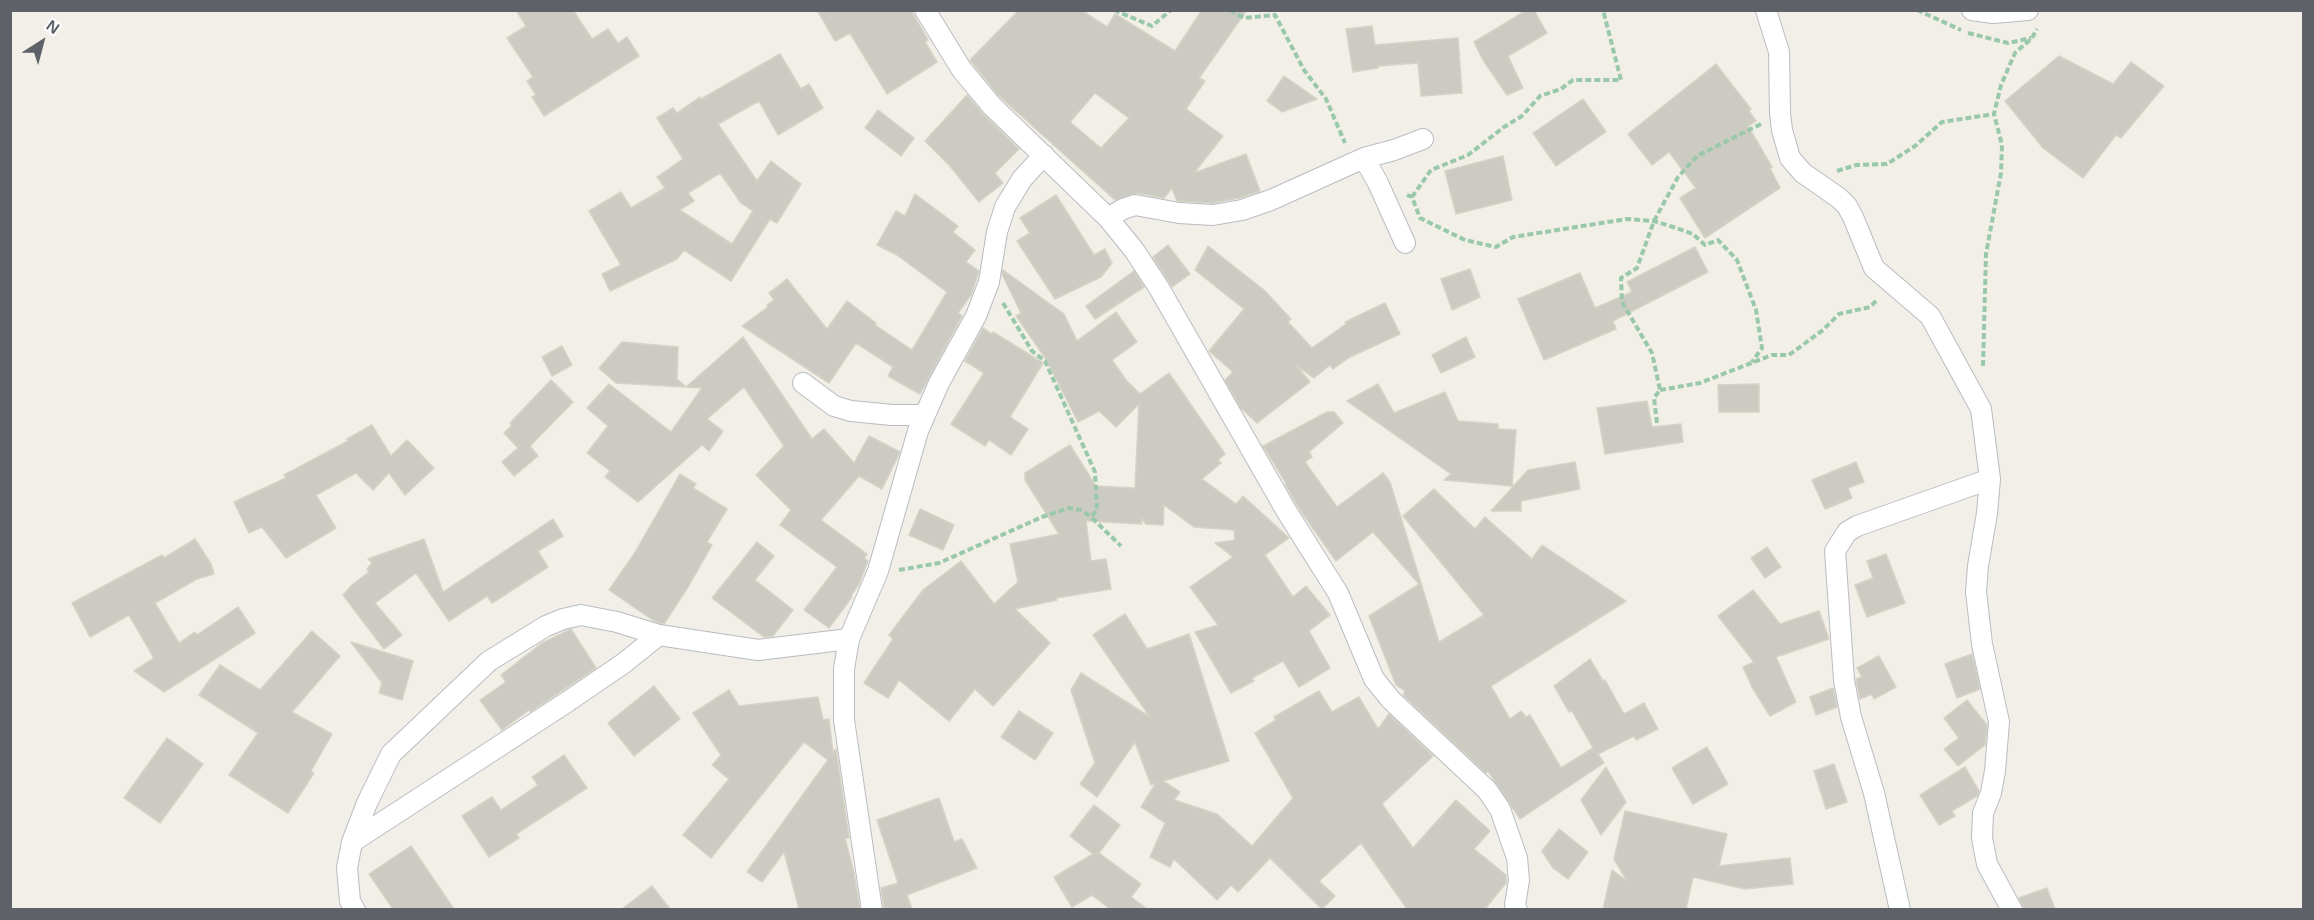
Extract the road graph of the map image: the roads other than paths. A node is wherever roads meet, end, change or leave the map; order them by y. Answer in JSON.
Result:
{"nodes":[{"id":1,"x":925,"y":10,"type":"edge"},
{"id":2,"x":1766,"y":10,"type":"edge"},
{"id":3,"x":1972,"y":10,"type":"edge"},
{"id":4,"x":2034,"y":18,"type":"edge"},
{"id":5,"x":1423,"y":139,"type":"dead end"},
{"id":6,"x":1044,"y":155,"type":"junction"},
{"id":7,"x":1364,"y":158,"type":"junction"},
{"id":8,"x":1108,"y":218,"type":"junction"},
{"id":9,"x":1405,"y":243,"type":"dead end"},
{"id":10,"x":803,"y":383,"type":"dead end"},
{"id":11,"x":925,"y":415,"type":"junction"},
{"id":12,"x":1989,"y":479,"type":"junction"},
{"id":13,"x":659,"y":634,"type":"junction"},
{"id":14,"x":849,"y":639,"type":"junction"},
{"id":15,"x":352,"y":842,"type":"junction"},
{"id":16,"x":1515,"y":908,"type":"edge"},
{"id":17,"x":355,"y":909,"type":"edge"},
{"id":18,"x":872,"y":909,"type":"edge"},
{"id":19,"x":1900,"y":909,"type":"edge"},
{"id":20,"x":2012,"y":909,"type":"edge"}],
"edges":[{"from":1,"to":6,"type":"street"},
{"from":2,"to":12,"type":"street"},
{"from":3,"to":4,"type":"street"},
{"from":5,"to":7,"type":"street"},
{"from":6,"to":8,"type":"street"},
{"from":6,"to":11,"type":"street"},
{"from":7,"to":8,"type":"street"},
{"from":7,"to":9,"type":"street"},
{"from":8,"to":16,"type":"street"},
{"from":10,"to":11,"type":"street"},
{"from":11,"to":14,"type":"street"},
{"from":12,"to":19,"type":"street"},
{"from":12,"to":20,"type":"street"},
{"from":13,"to":14,"type":"street"},
{"from":13,"to":15,"type":"street"},
{"from":13,"to":15,"type":"street"},
{"from":14,"to":18,"type":"street"},
{"from":15,"to":17,"type":"street"}]}
